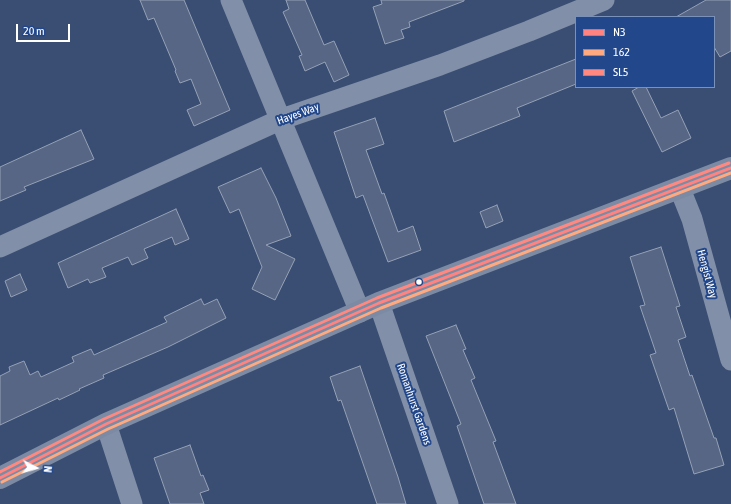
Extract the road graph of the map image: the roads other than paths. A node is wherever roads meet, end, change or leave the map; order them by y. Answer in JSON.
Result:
{"nodes":[{"id":1,"x":231,"y":0,"type":"edge"},
{"id":2,"x":604,"y":0,"type":"edge"},
{"id":3,"x":282,"y":119,"type":"junction"},
{"id":4,"x":731,"y":168,"type":"edge"},
{"id":5,"x":680,"y":189,"type":"junction"},
{"id":6,"x":0,"y":247,"type":"edge"},
{"id":7,"x":370,"y":307,"type":"junction"},
{"id":8,"x":731,"y":360,"type":"edge"},
{"id":9,"x":106,"y":424,"type":"junction"},
{"id":10,"x":0,"y":478,"type":"edge"},
{"id":11,"x":132,"y":504,"type":"edge"},
{"id":12,"x":448,"y":504,"type":"edge"}],
"edges":[{"from":1,"to":3,"type":"street","name":"Romanhurst Gardens"},
{"from":2,"to":3,"type":"street","name":"Hayes Way"},
{"from":3,"to":6,"type":"street","name":"Hayes Way"},
{"from":3,"to":7,"type":"street","name":"Romanhurst Gardens"},
{"from":4,"to":5,"type":"main road"},
{"from":5,"to":7,"type":"main road"},
{"from":5,"to":8,"type":"street","name":"Hengist Way"},
{"from":7,"to":9,"type":"main road"},
{"from":7,"to":12,"type":"street","name":"Romanhurst Gardens"},
{"from":9,"to":10,"type":"main road"},
{"from":9,"to":11,"type":"street"}]}
